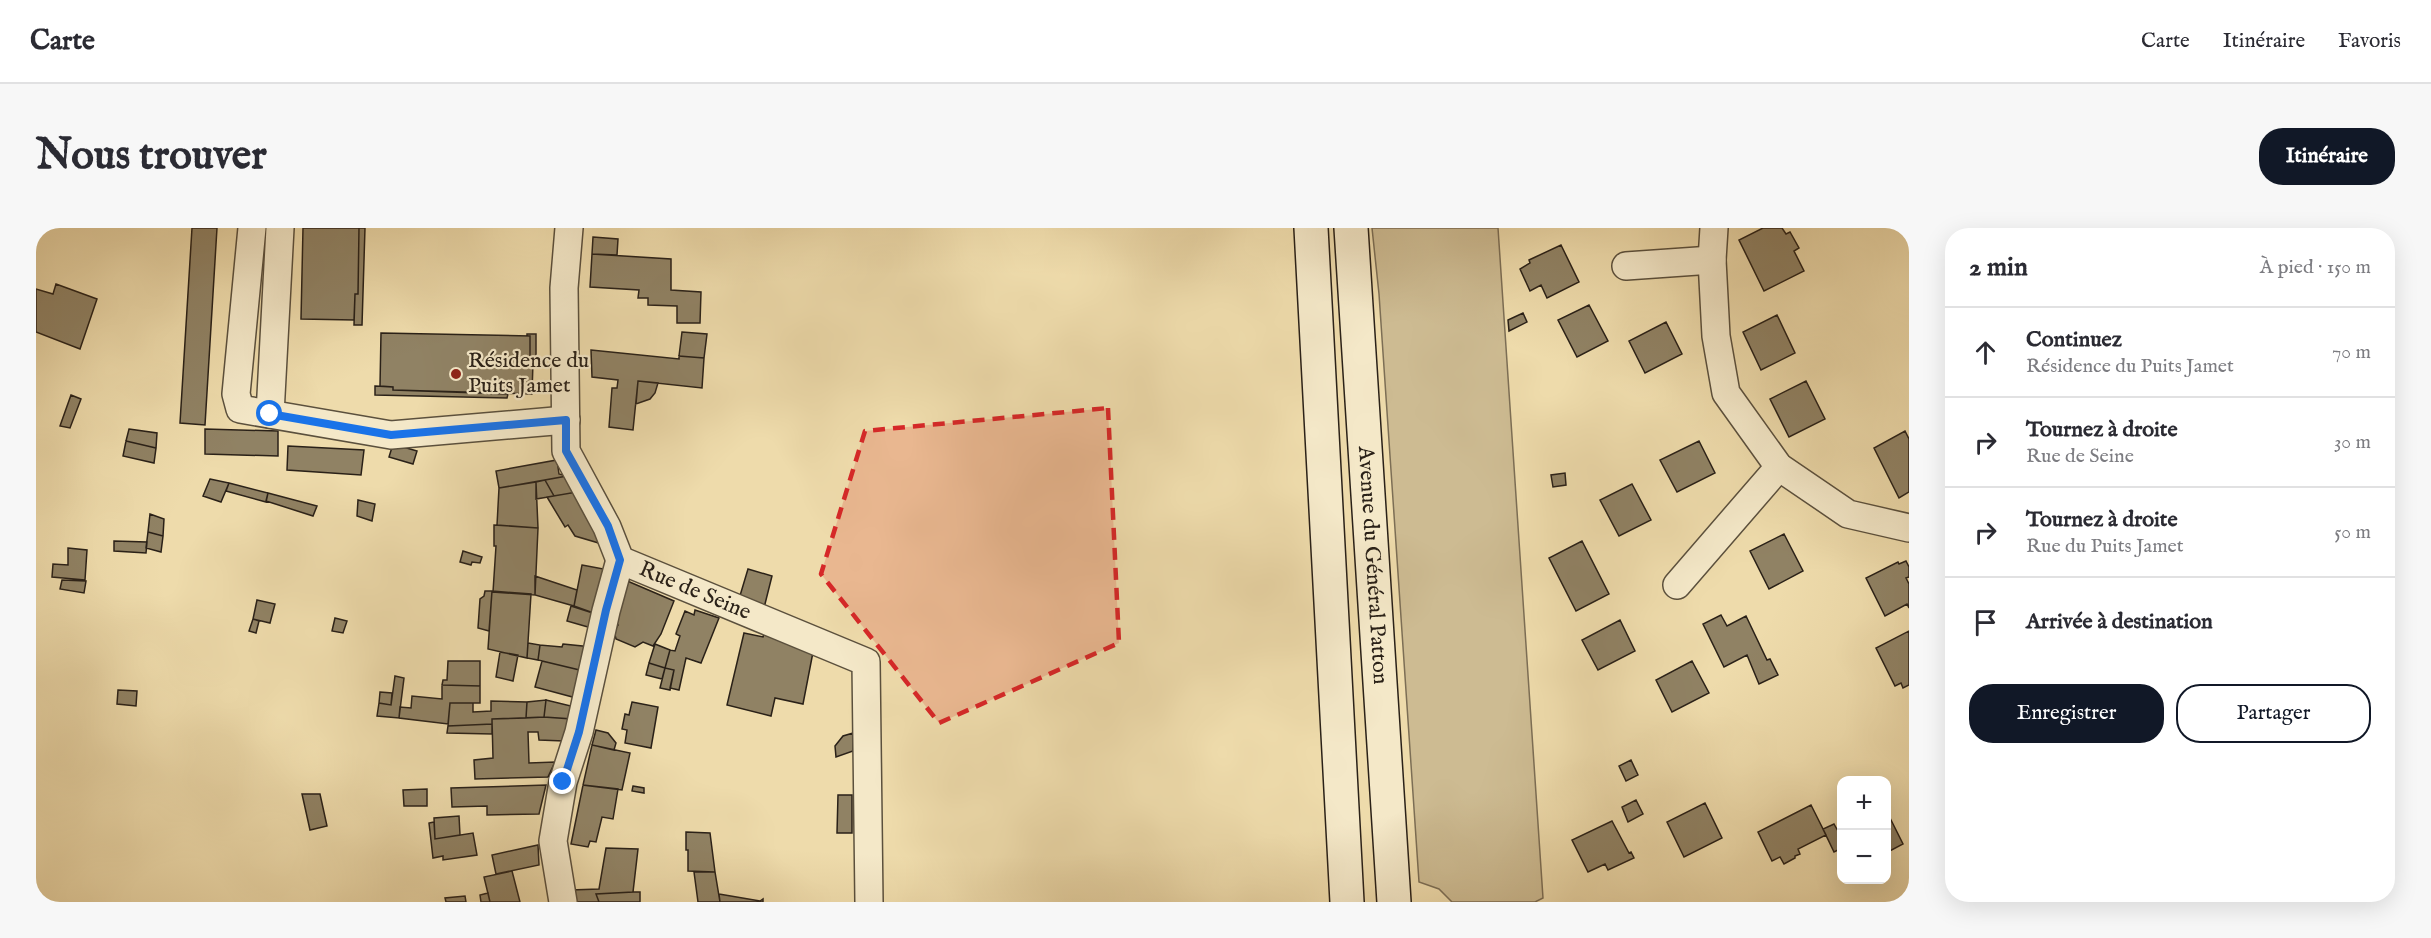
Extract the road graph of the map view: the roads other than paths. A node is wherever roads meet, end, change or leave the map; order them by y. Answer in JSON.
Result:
{"nodes":[{"id":1,"x":252,"y":228,"type":"edge"},
{"id":2,"x":280,"y":228,"type":"edge"},
{"id":3,"x":569,"y":228,"type":"edge"},
{"id":4,"x":1311,"y":228,"type":"edge"},
{"id":5,"x":1351,"y":228,"type":"edge"},
{"id":6,"x":1714,"y":228,"type":"edge"},
{"id":7,"x":1712,"y":260,"type":"junction"},
{"id":8,"x":1626,"y":266,"type":"dead end"},
{"id":9,"x":270,"y":414,"type":"junction"},
{"id":10,"x":566,"y":420,"type":"junction"},
{"id":11,"x":1779,"y":467,"type":"junction"},
{"id":12,"x":1909,"y":528,"type":"edge"},
{"id":13,"x":620,"y":560,"type":"junction"},
{"id":14,"x":1677,"y":585,"type":"dead end"},
{"id":15,"x":563,"y":902,"type":"edge"},
{"id":16,"x":869,"y":902,"type":"edge"},
{"id":17,"x":1347,"y":902,"type":"edge"},
{"id":18,"x":1394,"y":902,"type":"edge"}],
"edges":[{"from":1,"to":9,"type":"street"},
{"from":2,"to":9,"type":"street"},
{"from":3,"to":10,"type":"street","name":"Rue de Seine"},
{"from":4,"to":17,"type":"main road","name":"Avenue du Général Patton"},
{"from":5,"to":18,"type":"main road","name":"Avenue du Général Patton"},
{"from":6,"to":7,"type":"street"},
{"from":7,"to":8,"type":"street"},
{"from":7,"to":11,"type":"street"},
{"from":9,"to":10,"type":"street"},
{"from":10,"to":13,"type":"street","name":"Rue de Seine"},
{"from":11,"to":12,"type":"street"},
{"from":11,"to":14,"type":"street"},
{"from":13,"to":15,"type":"street"},
{"from":13,"to":16,"type":"street","name":"Rue de Seine"}]}
